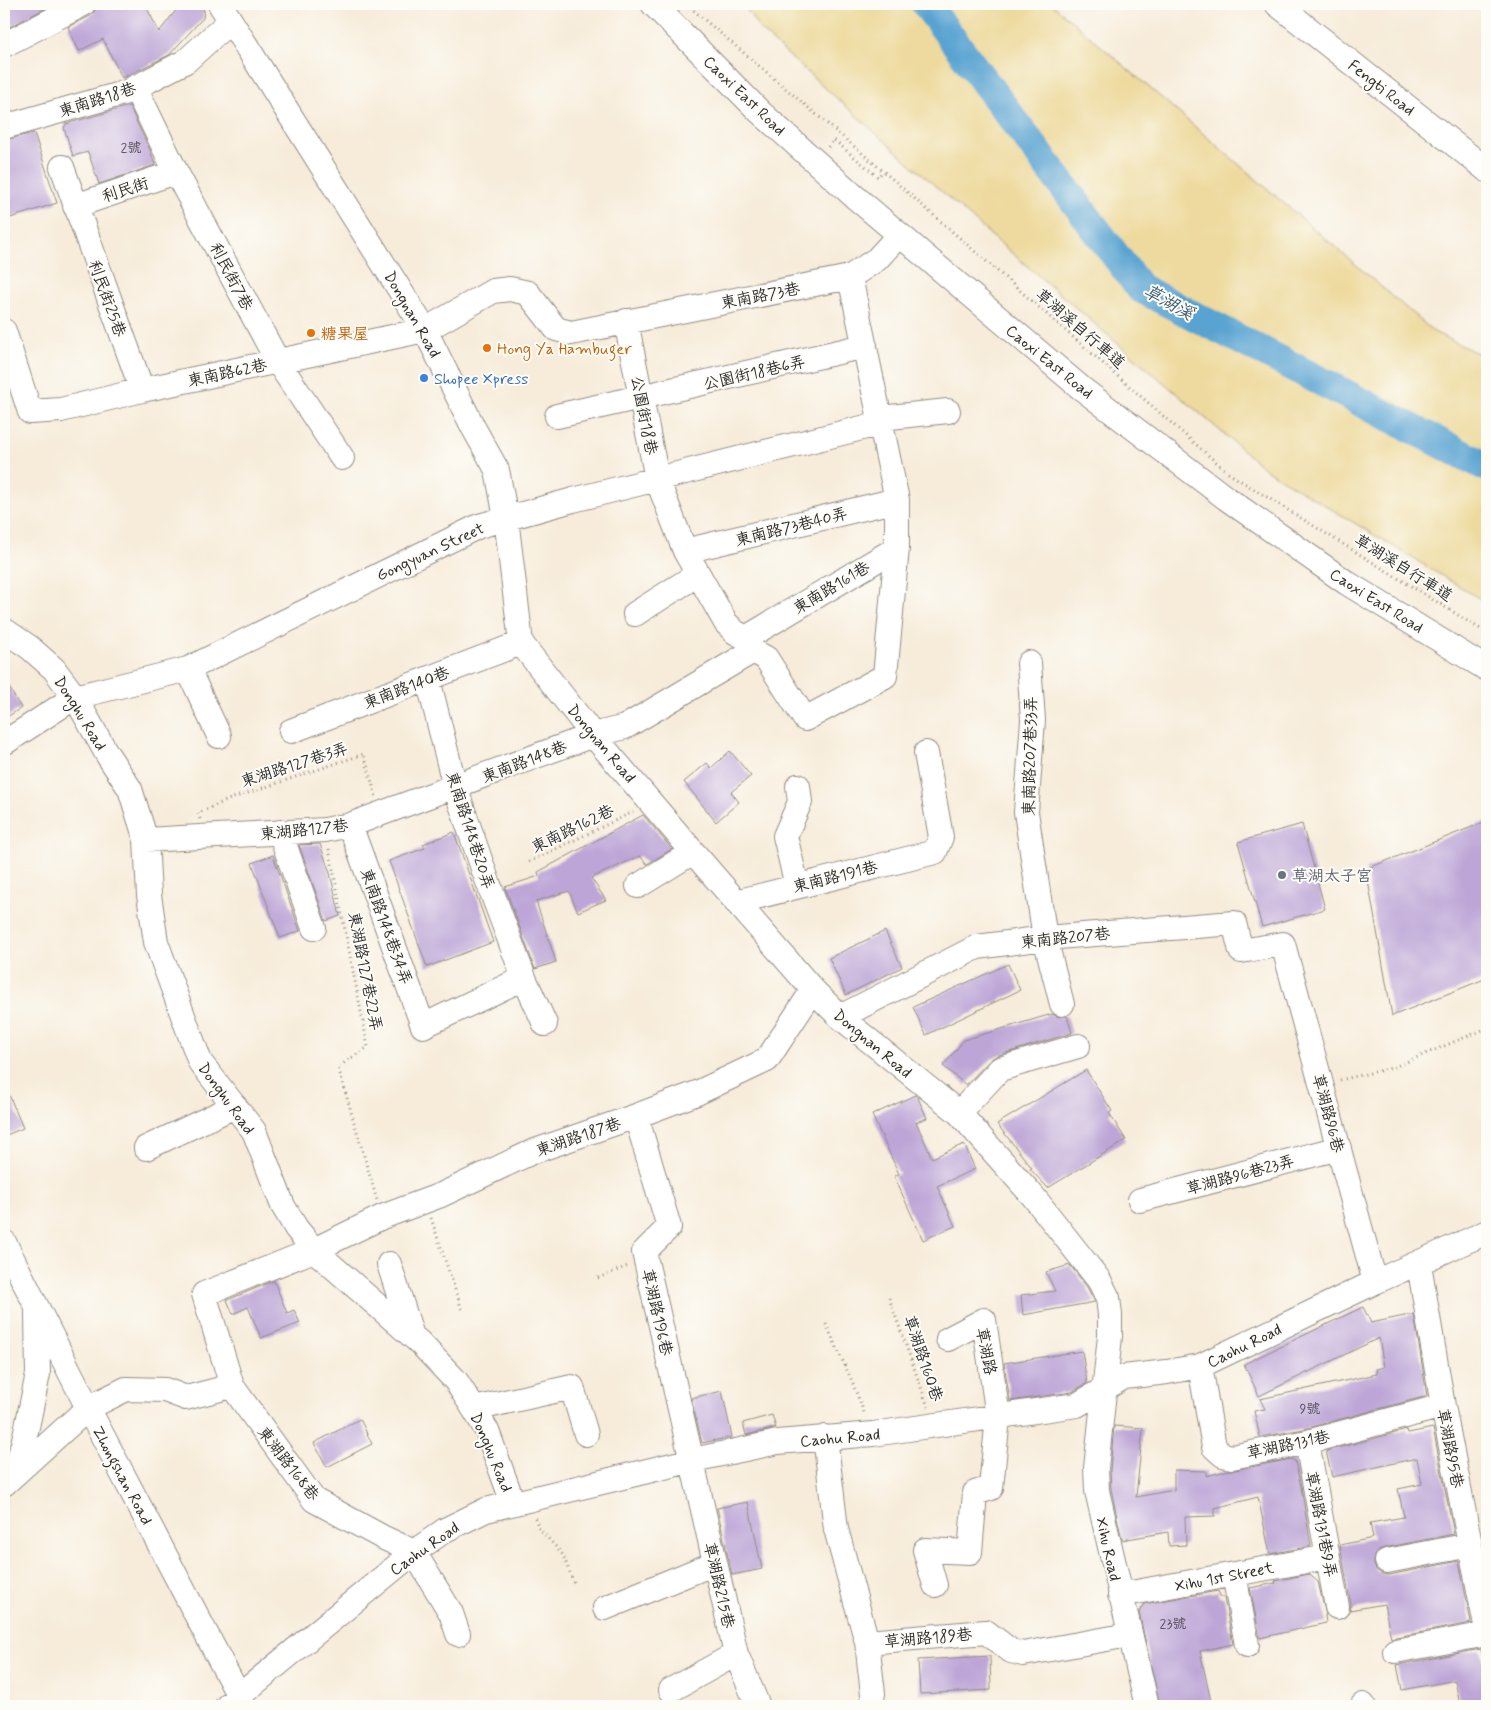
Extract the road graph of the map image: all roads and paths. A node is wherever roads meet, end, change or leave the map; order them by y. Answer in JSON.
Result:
{"nodes":[{"id":1,"x":83,"y":4,"type":"edge"},
{"id":2,"x":653,"y":4,"type":"edge"},
{"id":3,"x":686,"y":4,"type":"edge"},
{"id":4,"x":1277,"y":4,"type":"edge"},
{"id":5,"x":225,"y":12,"type":"edge"},
{"id":6,"x":4,"y":44,"type":"edge"},
{"id":7,"x":136,"y":87,"type":"junction"},
{"id":8,"x":4,"y":127,"type":"edge"},
{"id":9,"x":62,"y":167,"type":"dead end"},
{"id":10,"x":1487,"y":170,"type":"edge"},
{"id":11,"x":176,"y":172,"type":"junction"},
{"id":12,"x":75,"y":206,"type":"junction"},
{"id":13,"x":900,"y":235,"type":"junction"},
{"id":14,"x":850,"y":277,"type":"junction"},
{"id":15,"x":626,"y":321,"type":"junction"},
{"id":16,"x":425,"y":330,"type":"junction"},
{"id":17,"x":4,"y":331,"type":"edge"},
{"id":18,"x":866,"y":346,"type":"junction"},
{"id":19,"x":278,"y":362,"type":"junction"},
{"id":20,"x":142,"y":390,"type":"junction"},
{"id":21,"x":642,"y":398,"type":"junction"},
{"id":22,"x":948,"y":411,"type":"dead end"},
{"id":23,"x":557,"y":416,"type":"dead end"},
{"id":24,"x":881,"y":421,"type":"junction"},
{"id":25,"x":342,"y":458,"type":"dead end"},
{"id":26,"x":657,"y":479,"type":"junction"},
{"id":27,"x":897,"y":500,"type":"junction"},
{"id":28,"x":506,"y":518,"type":"junction"},
{"id":29,"x":897,"y":548,"type":"junction"},
{"id":30,"x":685,"y":552,"type":"junction"},
{"id":31,"x":698,"y":574,"type":"junction"},
{"id":32,"x":635,"y":614,"type":"dead end"},
{"id":33,"x":4,"y":630,"type":"edge"},
{"id":34,"x":1487,"y":633,"type":"edge"},
{"id":35,"x":521,"y":643,"type":"junction"},
{"id":36,"x":750,"y":644,"type":"junction"},
{"id":37,"x":1029,"y":663,"type":"dead end"},
{"id":38,"x":188,"y":669,"type":"junction"},
{"id":39,"x":1487,"y":669,"type":"edge"},
{"id":40,"x":428,"y":678,"type":"junction"},
{"id":41,"x":74,"y":697,"type":"junction"},
{"id":42,"x":806,"y":719,"type":"joint"},
{"id":43,"x":291,"y":732,"type":"dead end"},
{"id":44,"x":593,"y":735,"type":"junction"},
{"id":45,"x":219,"y":736,"type":"dead end"},
{"id":46,"x":4,"y":743,"type":"edge"},
{"id":47,"x":926,"y":753,"type":"dead end"},
{"id":48,"x":798,"y":786,"type":"dead end"},
{"id":49,"x":456,"y":787,"type":"junction"},
{"id":50,"x":652,"y":803,"type":"junction"},
{"id":51,"x":381,"y":814,"type":"junction"},
{"id":52,"x":350,"y":825,"type":"junction"},
{"id":53,"x":325,"y":830,"type":"junction"},
{"id":54,"x":280,"y":832,"type":"junction"},
{"id":55,"x":204,"y":837,"type":"junction"},
{"id":56,"x":146,"y":840,"type":"junction"},
{"id":57,"x":692,"y":852,"type":"junction"},
{"id":58,"x":529,"y":862,"type":"dead end"},
{"id":59,"x":638,"y":886,"type":"dead end"},
{"id":60,"x":797,"y":886,"type":"junction"},
{"id":61,"x":736,"y":902,"type":"junction"},
{"id":62,"x":314,"y":928,"type":"dead end"},
{"id":63,"x":1045,"y":938,"type":"junction"},
{"id":64,"x":1283,"y":944,"type":"joint"},
{"id":65,"x":524,"y":978,"type":"junction"},
{"id":66,"x":813,"y":990,"type":"junction"},
{"id":67,"x":1062,"y":1004,"type":"dead end"},
{"id":68,"x":840,"y":1017,"type":"junction"},
{"id":69,"x":545,"y":1024,"type":"dead end"},
{"id":70,"x":1487,"y":1028,"type":"edge"},
{"id":71,"x":1078,"y":1046,"type":"dead end"},
{"id":72,"x":1322,"y":1084,"type":"junction"},
{"id":73,"x":235,"y":1106,"type":"junction"},
{"id":74,"x":959,"y":1113,"type":"junction"},
{"id":75,"x":636,"y":1116,"type":"junction"},
{"id":76,"x":146,"y":1148,"type":"dead end"},
{"id":77,"x":1339,"y":1148,"type":"junction"},
{"id":78,"x":1140,"y":1200,"type":"dead end"},
{"id":79,"x":425,"y":1201,"type":"junction"},
{"id":80,"x":382,"y":1217,"type":"junction"},
{"id":81,"x":1487,"y":1232,"type":"edge"},
{"id":82,"x":4,"y":1242,"type":"edge"},
{"id":83,"x":314,"y":1250,"type":"junction"},
{"id":84,"x":646,"y":1259,"type":"junction"},
{"id":85,"x":389,"y":1264,"type":"dead end"},
{"id":86,"x":1418,"y":1264,"type":"junction"},
{"id":87,"x":598,"y":1278,"type":"dead end"},
{"id":88,"x":1375,"y":1282,"type":"junction"},
{"id":89,"x":889,"y":1298,"type":"dead end"},
{"id":90,"x":37,"y":1305,"type":"junction"},
{"id":91,"x":462,"y":1310,"type":"dead end"},
{"id":92,"x":826,"y":1324,"type":"dead end"},
{"id":93,"x":412,"y":1336,"type":"junction"},
{"id":94,"x":948,"y":1338,"type":"dead end"},
{"id":95,"x":1200,"y":1366,"type":"junction"},
{"id":96,"x":232,"y":1386,"type":"junction"},
{"id":97,"x":1105,"y":1389,"type":"junction"},
{"id":98,"x":1443,"y":1406,"type":"junction"},
{"id":99,"x":88,"y":1408,"type":"junction"},
{"id":100,"x":474,"y":1409,"type":"junction"},
{"id":101,"x":998,"y":1417,"type":"junction"},
{"id":102,"x":934,"y":1426,"type":"junction"},
{"id":103,"x":586,"y":1434,"type":"dead end"},
{"id":104,"x":873,"y":1434,"type":"junction"},
{"id":105,"x":825,"y":1437,"type":"junction"},
{"id":106,"x":1306,"y":1442,"type":"junction"},
{"id":107,"x":692,"y":1460,"type":"junction"},
{"id":108,"x":8,"y":1472,"type":"edge"},
{"id":109,"x":520,"y":1502,"type":"junction"},
{"id":110,"x":1470,"y":1546,"type":"junction"},
{"id":111,"x":414,"y":1552,"type":"junction"},
{"id":112,"x":1328,"y":1557,"type":"junction"},
{"id":113,"x":1387,"y":1561,"type":"dead end"},
{"id":114,"x":715,"y":1563,"type":"junction"},
{"id":115,"x":1234,"y":1574,"type":"junction"},
{"id":116,"x":574,"y":1583,"type":"dead end"},
{"id":117,"x":935,"y":1586,"type":"dead end"},
{"id":118,"x":1120,"y":1596,"type":"junction"},
{"id":119,"x":1337,"y":1607,"type":"dead end"},
{"id":120,"x":605,"y":1608,"type":"dead end"},
{"id":121,"x":1487,"y":1633,"type":"edge"},
{"id":122,"x":458,"y":1634,"type":"dead end"},
{"id":123,"x":1129,"y":1635,"type":"junction"},
{"id":124,"x":867,"y":1642,"type":"junction"},
{"id":125,"x":1247,"y":1645,"type":"dead end"},
{"id":126,"x":1395,"y":1651,"type":"dead end"},
{"id":127,"x":736,"y":1654,"type":"junction"},
{"id":128,"x":671,"y":1690,"type":"dead end"},
{"id":129,"x":873,"y":1694,"type":"dead end"},
{"id":130,"x":236,"y":1703,"type":"edge"},
{"id":131,"x":758,"y":1706,"type":"edge"},
{"id":132,"x":1147,"y":1706,"type":"edge"}],
"edges":[{"from":1,"to":6,"type":"street"},
{"from":2,"to":13,"type":"street","name":"Caoxi East Road"},
{"from":3,"to":34,"type":"path","name":"草湖溪自行車道"},
{"from":4,"to":10,"type":"street","name":"Fengti Road"},
{"from":5,"to":7,"type":"street","name":"東南路18巷"},
{"from":5,"to":16,"type":"street","name":"Dongnan Road"},
{"from":7,"to":8,"type":"street","name":"東南路18巷"},
{"from":7,"to":11,"type":"street","name":"利民街7巷"},
{"from":9,"to":12,"type":"street","name":"利民街25巷"},
{"from":11,"to":12,"type":"street","name":"利民街"},
{"from":11,"to":19,"type":"street","name":"利民街7巷"},
{"from":12,"to":20,"type":"street","name":"利民街25巷"},
{"from":13,"to":14,"type":"street"},
{"from":13,"to":39,"type":"street","name":"Caoxi East Road"},
{"from":14,"to":15,"type":"street","name":"東南路73巷"},
{"from":14,"to":18,"type":"street"},
{"from":15,"to":16,"type":"street","name":"東南路73巷"},
{"from":15,"to":21,"type":"street","name":"公園街18巷"},
{"from":16,"to":19,"type":"street","name":"東南路62巷"},
{"from":16,"to":28,"type":"street","name":"Dongnan Road"},
{"from":17,"to":20,"type":"street","name":"東南路62巷"},
{"from":18,"to":21,"type":"street","name":"公園街18巷6弄"},
{"from":18,"to":24,"type":"street"},
{"from":19,"to":20,"type":"street","name":"東南路62巷"},
{"from":19,"to":25,"type":"street","name":"利民街7巷"},
{"from":21,"to":23,"type":"street","name":"公園街18巷6弄"},
{"from":21,"to":26,"type":"street","name":"公園街18巷"},
{"from":22,"to":24,"type":"street","name":"Gongyuan Street"},
{"from":24,"to":26,"type":"street","name":"Gongyuan Street"},
{"from":24,"to":27,"type":"street"},
{"from":26,"to":28,"type":"street","name":"Gongyuan Street"},
{"from":26,"to":30,"type":"street","name":"公園街18巷"},
{"from":27,"to":29,"type":"street"},
{"from":27,"to":30,"type":"street","name":"東南路73巷40弄"},
{"from":28,"to":35,"type":"street","name":"Dongnan Road"},
{"from":28,"to":38,"type":"street","name":"Gongyuan Street"},
{"from":29,"to":36,"type":"street","name":"東南路161巷"},
{"from":29,"to":42,"type":"street","name":"東南路161巷"},
{"from":30,"to":31,"type":"street","name":"公園街18巷"},
{"from":31,"to":32,"type":"street"},
{"from":31,"to":36,"type":"street","name":"公園街18巷"},
{"from":33,"to":41,"type":"street","name":"Donghu Road"},
{"from":35,"to":40,"type":"street","name":"東南路140巷"},
{"from":35,"to":44,"type":"street","name":"Dongnan Road"},
{"from":36,"to":42,"type":"street","name":"公園街18巷"},
{"from":36,"to":44,"type":"street","name":"東南路161巷"},
{"from":37,"to":63,"type":"street","name":"東南路207巷33弄"},
{"from":38,"to":41,"type":"street","name":"Gongyuan Street"},
{"from":38,"to":45,"type":"street"},
{"from":40,"to":43,"type":"street","name":"東南路140巷"},
{"from":40,"to":49,"type":"street","name":"東南路148巷20弄"},
{"from":41,"to":46,"type":"street","name":"Gongyuan Street"},
{"from":41,"to":56,"type":"street","name":"Donghu Road"},
{"from":44,"to":49,"type":"street","name":"東南路148巷"},
{"from":44,"to":50,"type":"street","name":"Dongnan Road"},
{"from":47,"to":60,"type":"street","name":"東南路191巷"},
{"from":48,"to":60,"type":"street"},
{"from":49,"to":51,"type":"street","name":"東湖路127巷"},
{"from":49,"to":65,"type":"street","name":"東南路148巷20弄"},
{"from":50,"to":57,"type":"street","name":"Dongnan Road"},
{"from":50,"to":58,"type":"path","name":"東南路162巷"},
{"from":51,"to":52,"type":"street","name":"東湖路127巷"},
{"from":51,"to":55,"type":"path","name":"東湖路127巷3弄"},
{"from":52,"to":53,"type":"street","name":"東湖路127巷"},
{"from":52,"to":65,"type":"street","name":"東南路148巷34弄"},
{"from":53,"to":54,"type":"street","name":"東湖路127巷"},
{"from":53,"to":80,"type":"path","name":"東湖路127巷22弄"},
{"from":54,"to":55,"type":"street","name":"東湖路127巷"},
{"from":54,"to":62,"type":"street"},
{"from":55,"to":56,"type":"street","name":"東湖路127巷"},
{"from":56,"to":73,"type":"street","name":"Donghu Road"},
{"from":57,"to":59,"type":"street"},
{"from":57,"to":61,"type":"street","name":"Dongnan Road"},
{"from":60,"to":61,"type":"street","name":"東南路191巷"},
{"from":61,"to":66,"type":"street","name":"Dongnan Road"},
{"from":63,"to":64,"type":"street","name":"東南路207巷"},
{"from":63,"to":67,"type":"street","name":"東南路207巷33弄"},
{"from":63,"to":68,"type":"street","name":"東南路207巷"},
{"from":64,"to":72,"type":"street","name":"草湖路96巷"},
{"from":65,"to":69,"type":"street","name":"東南路148巷20弄"},
{"from":66,"to":68,"type":"street","name":"Dongnan Road"},
{"from":66,"to":75,"type":"street","name":"東湖路187巷"},
{"from":68,"to":74,"type":"street","name":"Dongnan Road"},
{"from":70,"to":72,"type":"path"},
{"from":71,"to":74,"type":"street"},
{"from":72,"to":77,"type":"street","name":"草湖路96巷"},
{"from":73,"to":76,"type":"street"},
{"from":73,"to":83,"type":"street","name":"Donghu Road"},
{"from":74,"to":97,"type":"street","name":"Dongnan Road"},
{"from":75,"to":79,"type":"street","name":"東湖路187巷"},
{"from":75,"to":84,"type":"street","name":"草湖路196巷"},
{"from":77,"to":78,"type":"street","name":"草湖路96巷23弄"},
{"from":77,"to":88,"type":"street","name":"草湖路96巷"},
{"from":79,"to":80,"type":"street","name":"東湖路187巷"},
{"from":79,"to":91,"type":"path"},
{"from":80,"to":83,"type":"street","name":"東湖路187巷"},
{"from":81,"to":86,"type":"street","name":"Caohu Road"},
{"from":82,"to":90,"type":"street","name":"Zhongshan Road"},
{"from":83,"to":93,"type":"street","name":"Donghu Road"},
{"from":83,"to":96,"type":"street","name":"東湖路168巷"},
{"from":84,"to":87,"type":"path"},
{"from":84,"to":107,"type":"street","name":"草湖路196巷"},
{"from":85,"to":93,"type":"street"},
{"from":86,"to":88,"type":"street","name":"Caohu Road"},
{"from":86,"to":98,"type":"street","name":"草湖路95巷"},
{"from":88,"to":95,"type":"street","name":"Caohu Road"},
{"from":89,"to":102,"type":"path","name":"草湖路160巷"},
{"from":90,"to":99,"type":"street","name":"Zhongshan Road"},
{"from":90,"to":108,"type":"street"},
{"from":92,"to":104,"type":"path"},
{"from":93,"to":100,"type":"street","name":"Donghu Road"},
{"from":94,"to":101,"type":"street","name":"草湖路"},
{"from":95,"to":97,"type":"street","name":"Caohu Road"},
{"from":95,"to":106,"type":"street","name":"草湖路131巷"},
{"from":96,"to":99,"type":"street"},
{"from":96,"to":111,"type":"street","name":"東湖路168巷"},
{"from":97,"to":101,"type":"street","name":"Caohu Road"},
{"from":97,"to":118,"type":"street","name":"Xihu Road"},
{"from":98,"to":106,"type":"street","name":"草湖路131巷"},
{"from":98,"to":110,"type":"street","name":"草湖路95巷"},
{"from":99,"to":108,"type":"street"},
{"from":99,"to":130,"type":"street","name":"Zhongshan Road"},
{"from":100,"to":103,"type":"street"},
{"from":100,"to":109,"type":"street","name":"Donghu Road"},
{"from":101,"to":102,"type":"street","name":"Caohu Road"},
{"from":101,"to":117,"type":"street"},
{"from":102,"to":104,"type":"street","name":"Caohu Road"},
{"from":104,"to":105,"type":"street","name":"Caohu Road"},
{"from":105,"to":107,"type":"street","name":"Caohu Road"},
{"from":105,"to":124,"type":"street","name":"草湖路189巷"},
{"from":106,"to":112,"type":"street","name":"草湖路131巷9弄"},
{"from":107,"to":109,"type":"street","name":"Caohu Road"},
{"from":107,"to":114,"type":"street","name":"草湖路215巷"},
{"from":109,"to":111,"type":"street","name":"Caohu Road"},
{"from":109,"to":116,"type":"path"},
{"from":110,"to":113,"type":"street"},
{"from":110,"to":121,"type":"street","name":"草湖路95巷"},
{"from":111,"to":122,"type":"street"},
{"from":111,"to":130,"type":"street","name":"Caohu Road"},
{"from":112,"to":115,"type":"street","name":"Xihu 1st Street"},
{"from":112,"to":119,"type":"street","name":"草湖路131巷9弄"},
{"from":114,"to":120,"type":"street"},
{"from":114,"to":127,"type":"street","name":"草湖路215巷"},
{"from":115,"to":118,"type":"street","name":"Xihu 1st Street"},
{"from":115,"to":125,"type":"street"},
{"from":118,"to":123,"type":"street","name":"Xihu Road"},
{"from":121,"to":126,"type":"street"},
{"from":123,"to":124,"type":"street","name":"草湖路189巷"},
{"from":123,"to":132,"type":"street","name":"Xihu Road"},
{"from":124,"to":129,"type":"street","name":"草湖路189巷"},
{"from":127,"to":128,"type":"street"},
{"from":127,"to":131,"type":"street","name":"草湖路215巷"}]}
